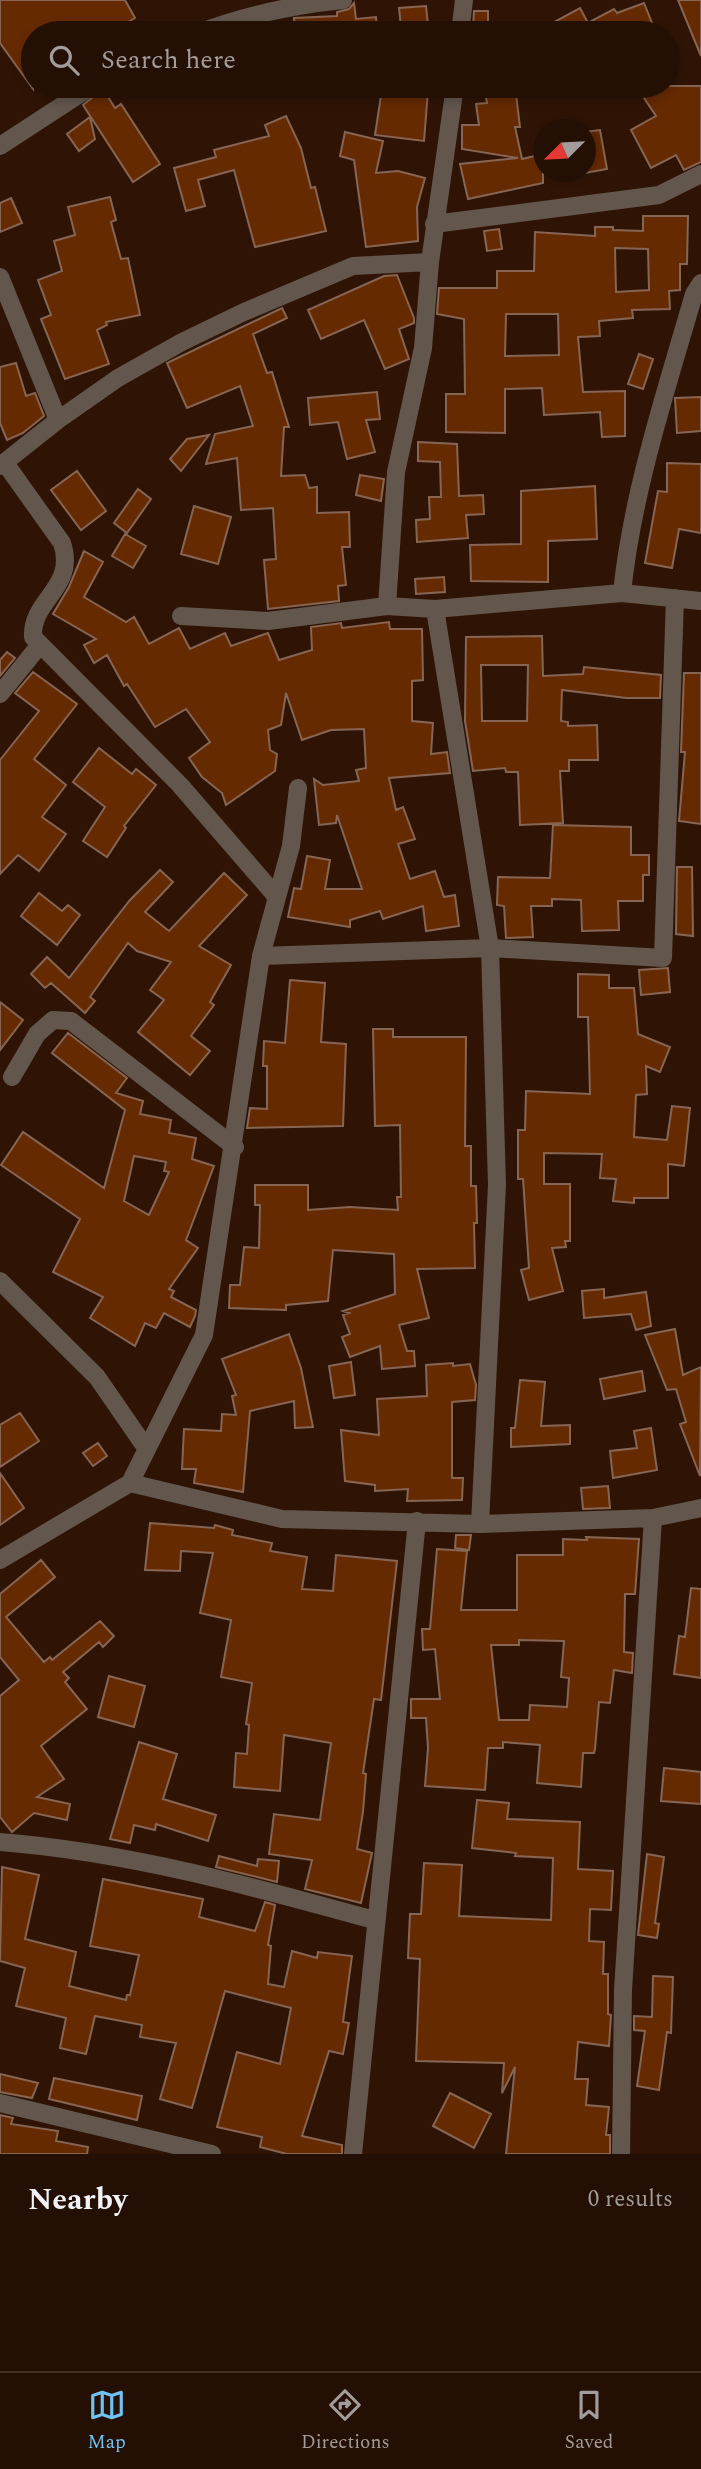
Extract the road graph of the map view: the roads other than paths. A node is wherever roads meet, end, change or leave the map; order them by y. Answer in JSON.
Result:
{"nodes":[{"id":1,"x":343,"y":0,"type":"edge"},
{"id":2,"x":464,"y":0,"type":"edge"},
{"id":3,"x":230,"y":21,"type":"edge"},
{"id":4,"x":461,"y":21,"type":"edge"},
{"id":5,"x":74,"y":98,"type":"edge"},
{"id":6,"x":454,"y":98,"type":"edge"},
{"id":7,"x":0,"y":146,"type":"edge"},
{"id":8,"x":701,"y":174,"type":"edge"},
{"id":9,"x":434,"y":224,"type":"junction"},
{"id":10,"x":430,"y":262,"type":"junction"},
{"id":11,"x":0,"y":277,"type":"edge"},
{"id":12,"x":701,"y":283,"type":"edge"},
{"id":13,"x":58,"y":420,"type":"junction"},
{"id":14,"x":3,"y":465,"type":"edge"},
{"id":15,"x":622,"y":593,"type":"junction"},
{"id":16,"x":675,"y":598,"type":"junction"},
{"id":17,"x":701,"y":601,"type":"edge"},
{"id":18,"x":387,"y":606,"type":"junction"},
{"id":19,"x":435,"y":609,"type":"junction"},
{"id":20,"x":181,"y":617,"type":"dead end"},
{"id":21,"x":39,"y":646,"type":"junction"},
{"id":22,"x":0,"y":694,"type":"edge"},
{"id":23,"x":298,"y":788,"type":"dead end"},
{"id":24,"x":276,"y":896,"type":"junction"},
{"id":25,"x":490,"y":948,"type":"junction"},
{"id":26,"x":261,"y":957,"type":"junction"},
{"id":27,"x":12,"y":1077,"type":"dead end"},
{"id":28,"x":234,"y":1147,"type":"junction"},
{"id":29,"x":0,"y":1281,"type":"edge"},
{"id":30,"x":146,"y":1448,"type":"junction"},
{"id":31,"x":130,"y":1483,"type":"junction"},
{"id":32,"x":701,"y":1508,"type":"edge"},
{"id":33,"x":653,"y":1518,"type":"junction"},
{"id":34,"x":417,"y":1521,"type":"junction"},
{"id":35,"x":480,"y":1524,"type":"junction"},
{"id":36,"x":0,"y":1560,"type":"edge"},
{"id":37,"x":0,"y":1842,"type":"edge"},
{"id":38,"x":374,"y":1920,"type":"junction"},
{"id":39,"x":0,"y":2103,"type":"edge"},
{"id":40,"x":180,"y":2150,"type":"edge"},
{"id":41,"x":212,"y":2154,"type":"edge"},
{"id":42,"x":353,"y":2154,"type":"edge"},
{"id":43,"x":621,"y":2154,"type":"edge"}],
"edges":[{"from":1,"to":3,"type":"street"},
{"from":2,"to":4,"type":"street"},
{"from":5,"to":7,"type":"street"},
{"from":6,"to":9,"type":"street"},
{"from":8,"to":9,"type":"street"},
{"from":9,"to":10,"type":"street"},
{"from":10,"to":13,"type":"street"},
{"from":10,"to":18,"type":"street"},
{"from":11,"to":13,"type":"street"},
{"from":12,"to":15,"type":"street"},
{"from":13,"to":14,"type":"street"},
{"from":14,"to":21,"type":"street"},
{"from":15,"to":16,"type":"street"},
{"from":15,"to":19,"type":"street"},
{"from":16,"to":17,"type":"street"},
{"from":16,"to":25,"type":"street"},
{"from":18,"to":19,"type":"street"},
{"from":18,"to":20,"type":"street"},
{"from":19,"to":25,"type":"street"},
{"from":21,"to":22,"type":"street"},
{"from":21,"to":24,"type":"street"},
{"from":23,"to":24,"type":"street"},
{"from":24,"to":26,"type":"street"},
{"from":25,"to":26,"type":"street"},
{"from":25,"to":35,"type":"street"},
{"from":26,"to":28,"type":"street"},
{"from":27,"to":28,"type":"street"},
{"from":28,"to":30,"type":"street"},
{"from":29,"to":30,"type":"street"},
{"from":30,"to":31,"type":"street"},
{"from":31,"to":34,"type":"street"},
{"from":31,"to":36,"type":"street"},
{"from":32,"to":33,"type":"street"},
{"from":33,"to":35,"type":"street"},
{"from":33,"to":43,"type":"street"},
{"from":34,"to":35,"type":"street"},
{"from":34,"to":38,"type":"street"},
{"from":37,"to":38,"type":"street"},
{"from":38,"to":42,"type":"street"},
{"from":39,"to":40,"type":"street"},
{"from":40,"to":41,"type":"street"}]}
